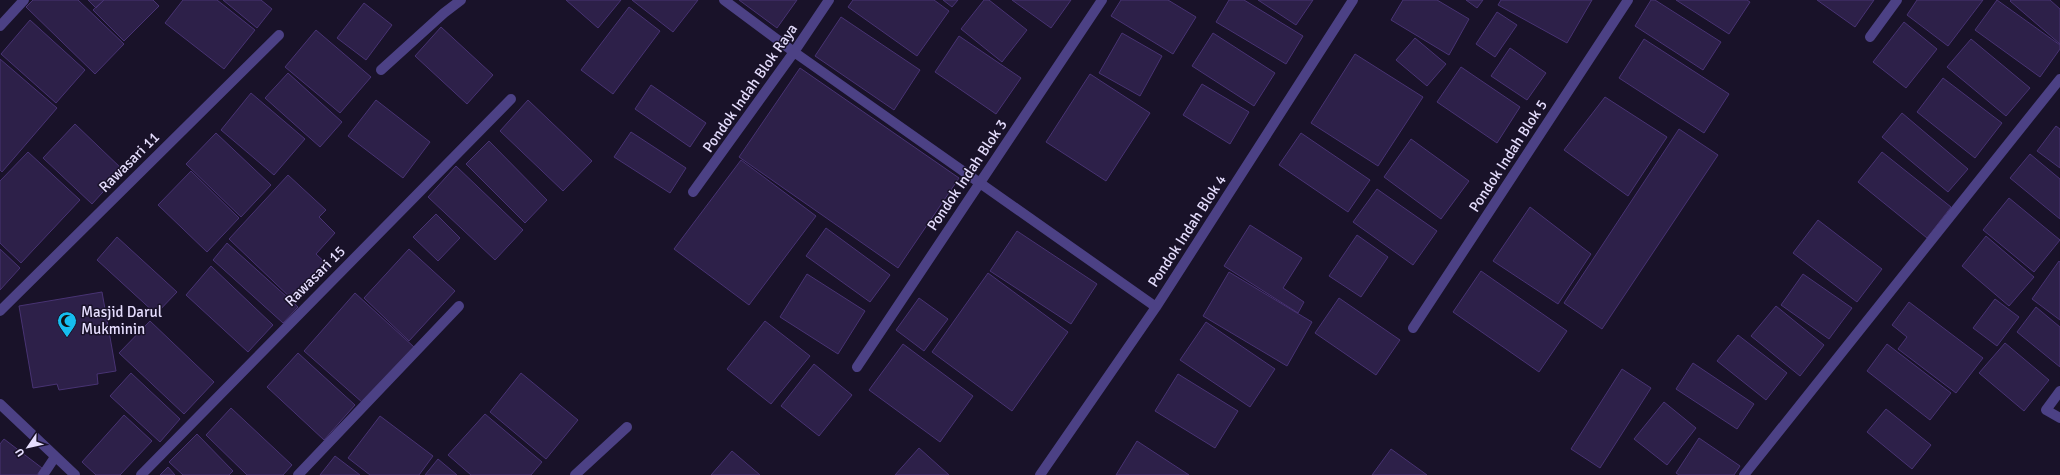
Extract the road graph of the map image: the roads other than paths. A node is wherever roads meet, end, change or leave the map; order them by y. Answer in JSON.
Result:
{"nodes":[{"id":1,"x":24,"y":0,"type":"edge"},
{"id":2,"x":461,"y":0,"type":"edge"},
{"id":3,"x":724,"y":0,"type":"edge"},
{"id":4,"x":830,"y":0,"type":"edge"},
{"id":5,"x":1102,"y":0,"type":"edge"},
{"id":6,"x":1353,"y":0,"type":"edge"},
{"id":7,"x":1628,"y":0,"type":"edge"},
{"id":8,"x":1897,"y":0,"type":"edge"},
{"id":9,"x":0,"y":26,"type":"edge"},
{"id":10,"x":279,"y":35,"type":"dead end"},
{"id":11,"x":1870,"y":37,"type":"dead end"},
{"id":12,"x":794,"y":52,"type":"junction"},
{"id":13,"x":381,"y":70,"type":"dead end"},
{"id":14,"x":2060,"y":79,"type":"edge"},
{"id":15,"x":511,"y":99,"type":"dead end"},
{"id":16,"x":980,"y":183,"type":"junction"},
{"id":17,"x":693,"y":192,"type":"dead end"},
{"id":18,"x":459,"y":306,"type":"dead end"},
{"id":19,"x":1156,"y":307,"type":"junction"},
{"id":20,"x":0,"y":311,"type":"edge"},
{"id":21,"x":1413,"y":328,"type":"dead end"},
{"id":22,"x":857,"y":366,"type":"dead end"},
{"id":23,"x":2060,"y":391,"type":"edge"},
{"id":24,"x":0,"y":404,"type":"edge"},
{"id":25,"x":2060,"y":418,"type":"edge"},
{"id":26,"x":626,"y":427,"type":"dead end"},
{"id":27,"x":56,"y":457,"type":"junction"},
{"id":28,"x":43,"y":475,"type":"edge"},
{"id":29,"x":75,"y":475,"type":"edge"},
{"id":30,"x":141,"y":475,"type":"edge"},
{"id":31,"x":298,"y":475,"type":"edge"},
{"id":32,"x":575,"y":475,"type":"edge"},
{"id":33,"x":1040,"y":475,"type":"edge"},
{"id":34,"x":1744,"y":475,"type":"edge"}],
"edges":[{"from":1,"to":9,"type":"street"},
{"from":2,"to":13,"type":"street"},
{"from":3,"to":12,"type":"street"},
{"from":4,"to":12,"type":"street","name":"Pondok Indah Blok Raya"},
{"from":5,"to":16,"type":"street","name":"Pondok Indah Blok 3"},
{"from":6,"to":19,"type":"street","name":"Pondok Indah Blok 4"},
{"from":7,"to":21,"type":"street","name":"Pondok Indah Blok 5"},
{"from":8,"to":11,"type":"street"},
{"from":10,"to":20,"type":"street","name":"Rawasari 11"},
{"from":12,"to":16,"type":"street"},
{"from":12,"to":17,"type":"street","name":"Pondok Indah Blok Raya"},
{"from":14,"to":34,"type":"street"},
{"from":15,"to":30,"type":"street","name":"Rawasari 15"},
{"from":16,"to":19,"type":"street"},
{"from":16,"to":22,"type":"street","name":"Pondok Indah Blok 3"},
{"from":18,"to":31,"type":"street"},
{"from":19,"to":33,"type":"street","name":"Pondok Indah Blok 4"},
{"from":23,"to":25,"type":"street"},
{"from":24,"to":27,"type":"street"},
{"from":26,"to":32,"type":"street"},
{"from":27,"to":28,"type":"street"},
{"from":27,"to":29,"type":"street"}]}
